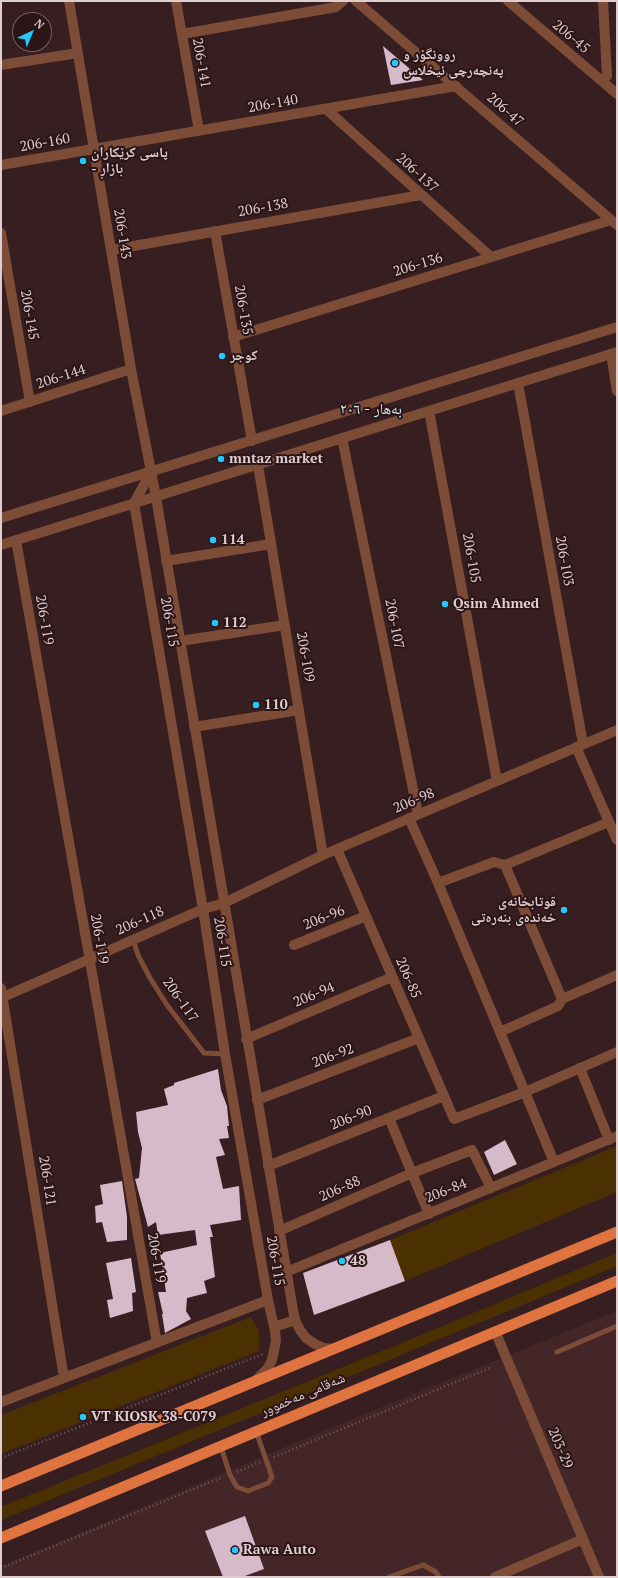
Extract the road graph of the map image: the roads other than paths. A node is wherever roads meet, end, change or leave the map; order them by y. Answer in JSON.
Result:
{"nodes":[{"id":1,"x":70,"y":1,"type":"edge"},
{"id":2,"x":176,"y":1,"type":"edge"},
{"id":3,"x":343,"y":1,"type":"edge"},
{"id":4,"x":356,"y":1,"type":"edge"},
{"id":5,"x":603,"y":1,"type":"edge"},
{"id":6,"x":513,"y":3,"type":"edge"},
{"id":7,"x":182,"y":34,"type":"junction"},
{"id":8,"x":78,"y":53,"type":"junction"},
{"id":9,"x":1,"y":65,"type":"edge"},
{"id":10,"x":617,"y":75,"type":"edge"},
{"id":11,"x":604,"y":78,"type":"junction"},
{"id":12,"x":456,"y":86,"type":"junction"},
{"id":13,"x":617,"y":94,"type":"edge"},
{"id":14,"x":326,"y":109,"type":"junction"},
{"id":15,"x":199,"y":131,"type":"junction"},
{"id":16,"x":94,"y":149,"type":"junction"},
{"id":17,"x":1,"y":165,"type":"edge"},
{"id":18,"x":421,"y":195,"type":"junction"},
{"id":19,"x":614,"y":222,"type":"edge"},
{"id":20,"x":215,"y":231,"type":"junction"},
{"id":21,"x":1,"y":233,"type":"edge"},
{"id":22,"x":111,"y":250,"type":"junction"},
{"id":23,"x":491,"y":257,"type":"junction"},
{"id":24,"x":4,"y":270,"type":"edge"},
{"id":25,"x":617,"y":328,"type":"edge"},
{"id":26,"x":233,"y":337,"type":"junction"},
{"id":27,"x":614,"y":353,"type":"edge"},
{"id":28,"x":617,"y":364,"type":"edge"},
{"id":29,"x":131,"y":368,"type":"junction"},
{"id":30,"x":518,"y":383,"type":"junction"},
{"id":31,"x":617,"y":391,"type":"edge"},
{"id":32,"x":30,"y":402,"type":"junction"},
{"id":33,"x":1,"y":411,"type":"edge"},
{"id":34,"x":429,"y":411,"type":"junction"},
{"id":35,"x":342,"y":438,"type":"junction"},
{"id":36,"x":252,"y":441,"type":"junction"},
{"id":37,"x":258,"y":465,"type":"junction"},
{"id":38,"x":151,"y":472,"type":"junction"},
{"id":39,"x":156,"y":497,"type":"junction"},
{"id":40,"x":134,"y":503,"type":"junction"},
{"id":41,"x":1,"y":518,"type":"edge"},
{"id":42,"x":16,"y":540,"type":"junction"},
{"id":43,"x":271,"y":544,"type":"junction"},
{"id":44,"x":1,"y":545,"type":"edge"},
{"id":45,"x":166,"y":561,"type":"junction"},
{"id":46,"x":285,"y":625,"type":"junction"},
{"id":47,"x":180,"y":642,"type":"junction"},
{"id":48,"x":299,"y":710,"type":"junction"},
{"id":49,"x":194,"y":727,"type":"junction"},
{"id":50,"x":617,"y":730,"type":"edge"},
{"id":51,"x":579,"y":746,"type":"junction"},
{"id":52,"x":497,"y":781,"type":"junction"},
{"id":53,"x":413,"y":816,"type":"junction"},
{"id":54,"x":608,"y":822,"type":"junction"},
{"id":55,"x":617,"y":840,"type":"edge"},
{"id":56,"x":337,"y":849,"type":"junction"},
{"id":57,"x":323,"y":855,"type":"junction"},
{"id":58,"x":505,"y":865,"type":"junction"},
{"id":59,"x":438,"y":883,"type":"junction"},
{"id":60,"x":224,"y":903,"type":"junction"},
{"id":61,"x":203,"y":910,"type":"junction"},
{"id":62,"x":366,"y":916,"type":"junction"},
{"id":63,"x":133,"y":939,"type":"junction"},
{"id":64,"x":294,"y":945,"type":"dead end"},
{"id":65,"x":89,"y":960,"type":"junction"},
{"id":66,"x":617,"y":975,"type":"edge"},
{"id":67,"x":392,"y":977,"type":"junction"},
{"id":68,"x":2,"y":994,"type":"edge"},
{"id":69,"x":562,"y":999,"type":"junction"},
{"id":70,"x":500,"y":1032,"type":"junction"},
{"id":71,"x":419,"y":1038,"type":"junction"},
{"id":72,"x":246,"y":1039,"type":"junction"},
{"id":73,"x":617,"y":1052,"type":"edge"},
{"id":74,"x":225,"y":1054,"type":"junction"},
{"id":75,"x":580,"y":1068,"type":"junction"},
{"id":76,"x":525,"y":1092,"type":"junction"},
{"id":77,"x":444,"y":1096,"type":"junction"},
{"id":78,"x":257,"y":1100,"type":"junction"},
{"id":79,"x":389,"y":1118,"type":"junction"},
{"id":80,"x":613,"y":1138,"type":"edge"},
{"id":81,"x":554,"y":1162,"type":"junction"},
{"id":82,"x":268,"y":1166,"type":"junction"},
{"id":83,"x":412,"y":1173,"type":"junction"},
{"id":84,"x":491,"y":1188,"type":"junction"},
{"id":85,"x":429,"y":1214,"type":"junction"},
{"id":86,"x":279,"y":1231,"type":"junction"},
{"id":87,"x":617,"y":1232,"type":"edge"},
{"id":88,"x":286,"y":1272,"type":"junction"},
{"id":89,"x":617,"y":1281,"type":"edge"},
{"id":90,"x":268,"y":1300,"type":"junction"},
{"id":91,"x":295,"y":1320,"type":"junction"},
{"id":92,"x":617,"y":1326,"type":"edge"},
{"id":93,"x":274,"y":1327,"type":"junction"},
{"id":94,"x":495,"y":1331,"type":"junction"},
{"id":95,"x":157,"y":1343,"type":"junction"},
{"id":96,"x":334,"y":1349,"type":"junction"},
{"id":97,"x":557,"y":1352,"type":"dead end"},
{"id":98,"x":64,"y":1378,"type":"junction"},
{"id":99,"x":257,"y":1379,"type":"junction"},
{"id":100,"x":1,"y":1402,"type":"edge"},
{"id":101,"x":256,"y":1431,"type":"junction"},
{"id":102,"x":220,"y":1446,"type":"junction"},
{"id":103,"x":1,"y":1486,"type":"edge"},
{"id":104,"x":1,"y":1538,"type":"edge"},
{"id":105,"x":583,"y":1539,"type":"junction"},
{"id":106,"x":389,"y":1577,"type":"edge"},
{"id":107,"x":439,"y":1577,"type":"edge"},
{"id":108,"x":495,"y":1577,"type":"edge"},
{"id":109,"x":599,"y":1577,"type":"edge"}],
"edges":[{"from":1,"to":8,"type":"street","name":"206-143"},
{"from":2,"to":7,"type":"street","name":"206-141"},
{"from":3,"to":7,"type":"street"},
{"from":4,"to":12,"type":"street","name":"206-47"},
{"from":5,"to":11,"type":"street"},
{"from":6,"to":11,"type":"street","name":"206-45"},
{"from":7,"to":15,"type":"street","name":"206-141"},
{"from":8,"to":9,"type":"street"},
{"from":8,"to":16,"type":"street","name":"206-143"},
{"from":10,"to":11,"type":"street"},
{"from":11,"to":13,"type":"street","name":"206-45"},
{"from":12,"to":14,"type":"street","name":"206-140"},
{"from":12,"to":19,"type":"street","name":"206-47"},
{"from":14,"to":15,"type":"street","name":"206-140"},
{"from":14,"to":18,"type":"street","name":"206-137"},
{"from":15,"to":16,"type":"street","name":"206-140"},
{"from":16,"to":17,"type":"street","name":"206-160"},
{"from":16,"to":22,"type":"street","name":"206-143"},
{"from":18,"to":20,"type":"street","name":"206-138"},
{"from":18,"to":23,"type":"street","name":"206-137"},
{"from":19,"to":23,"type":"street","name":"206-136"},
{"from":20,"to":22,"type":"street","name":"206-138"},
{"from":20,"to":26,"type":"street","name":"206-135"},
{"from":21,"to":24,"type":"street","name":"206-145"},
{"from":22,"to":29,"type":"street","name":"206-143"},
{"from":23,"to":26,"type":"street","name":"206-136"},
{"from":24,"to":32,"type":"street","name":"206-145"},
{"from":25,"to":36,"type":"street"},
{"from":26,"to":36,"type":"street","name":"206-135"},
{"from":27,"to":28,"type":"street"},
{"from":27,"to":30,"type":"street"},
{"from":27,"to":31,"type":"street"},
{"from":29,"to":32,"type":"street","name":"206-144"},
{"from":29,"to":38,"type":"street","name":"206-143"},
{"from":30,"to":34,"type":"street"},
{"from":30,"to":51,"type":"street","name":"206-103"},
{"from":32,"to":33,"type":"street","name":"206-144"},
{"from":34,"to":35,"type":"street"},
{"from":34,"to":52,"type":"street","name":"206-105"},
{"from":35,"to":37,"type":"street"},
{"from":35,"to":53,"type":"street","name":"206-107"},
{"from":36,"to":38,"type":"street"},
{"from":37,"to":39,"type":"street"},
{"from":37,"to":43,"type":"street","name":"206-109"},
{"from":38,"to":39,"type":"street","name":"206-143"},
{"from":38,"to":40,"type":"street"},
{"from":38,"to":41,"type":"street"},
{"from":39,"to":40,"type":"street"},
{"from":39,"to":45,"type":"street","name":"206-115"},
{"from":40,"to":42,"type":"street"},
{"from":40,"to":61,"type":"street","name":"206-115"},
{"from":42,"to":44,"type":"street"},
{"from":42,"to":65,"type":"street","name":"206-119"},
{"from":43,"to":45,"type":"street"},
{"from":43,"to":46,"type":"street","name":"206-109"},
{"from":45,"to":47,"type":"street","name":"206-115"},
{"from":46,"to":47,"type":"street"},
{"from":46,"to":48,"type":"street","name":"206-109"},
{"from":47,"to":49,"type":"street","name":"206-115"},
{"from":48,"to":49,"type":"street"},
{"from":48,"to":57,"type":"street","name":"206-109"},
{"from":49,"to":60,"type":"street","name":"206-115"},
{"from":50,"to":51,"type":"street","name":"206-98"},
{"from":51,"to":52,"type":"street","name":"206-98"},
{"from":51,"to":54,"type":"street","name":"206-103"},
{"from":52,"to":53,"type":"street","name":"206-98"},
{"from":53,"to":56,"type":"street","name":"206-98"},
{"from":53,"to":59,"type":"street","name":"206-107"},
{"from":54,"to":55,"type":"street","name":"206-103"},
{"from":54,"to":58,"type":"street"},
{"from":56,"to":57,"type":"street","name":"206-98"},
{"from":56,"to":62,"type":"street","name":"206-85"},
{"from":57,"to":60,"type":"street","name":"206-98"},
{"from":58,"to":59,"type":"street"},
{"from":58,"to":69,"type":"street"},
{"from":59,"to":70,"type":"street","name":"206-107"},
{"from":60,"to":61,"type":"street","name":"206-118"},
{"from":60,"to":72,"type":"street","name":"206-115"},
{"from":61,"to":63,"type":"street","name":"206-118"},
{"from":61,"to":74,"type":"street","name":"206-115"},
{"from":62,"to":64,"type":"street","name":"206-96"},
{"from":62,"to":67,"type":"street","name":"206-85"},
{"from":63,"to":65,"type":"street","name":"206-118"},
{"from":63,"to":74,"type":"lane","name":"206-117"},
{"from":65,"to":68,"type":"street","name":"206-118"},
{"from":65,"to":95,"type":"street","name":"206-119"},
{"from":66,"to":69,"type":"street"},
{"from":67,"to":71,"type":"street","name":"206-85"},
{"from":67,"to":72,"type":"street","name":"206-94"},
{"from":68,"to":98,"type":"street","name":"206-121"},
{"from":69,"to":70,"type":"street"},
{"from":70,"to":76,"type":"street","name":"206-107"},
{"from":71,"to":77,"type":"street","name":"206-85"},
{"from":71,"to":78,"type":"street","name":"206-92"},
{"from":72,"to":78,"type":"street","name":"206-115"},
{"from":73,"to":75,"type":"street"},
{"from":74,"to":90,"type":"street","name":"206-115"},
{"from":75,"to":76,"type":"street"},
{"from":75,"to":80,"type":"street"},
{"from":76,"to":77,"type":"street","name":"206-85"},
{"from":76,"to":81,"type":"street","name":"206-107"},
{"from":77,"to":79,"type":"street","name":"206-90"},
{"from":78,"to":82,"type":"street","name":"206-115"},
{"from":79,"to":82,"type":"street","name":"206-90"},
{"from":79,"to":83,"type":"street"},
{"from":80,"to":81,"type":"street","name":"206-84"},
{"from":81,"to":84,"type":"street","name":"206-84"},
{"from":82,"to":86,"type":"street","name":"206-115"},
{"from":83,"to":84,"type":"street","name":"206-88"},
{"from":83,"to":85,"type":"street"},
{"from":83,"to":86,"type":"street","name":"206-88"},
{"from":84,"to":85,"type":"street","name":"206-84"},
{"from":85,"to":88,"type":"street","name":"206-84"},
{"from":86,"to":88,"type":"street","name":"206-115"},
{"from":87,"to":96,"type":"highway"},
{"from":88,"to":91,"type":"street","name":"206-115"},
{"from":89,"to":94,"type":"highway","name":"شەقامی مەخموور"},
{"from":90,"to":93,"type":"street","name":"206-115"},
{"from":90,"to":95,"type":"street"},
{"from":91,"to":93,"type":"street"},
{"from":91,"to":96,"type":"street","name":"206-115"},
{"from":92,"to":97,"type":"lane"},
{"from":93,"to":99,"type":"street","name":"206-115"},
{"from":94,"to":101,"type":"highway","name":"شەقامی مەخموور"},
{"from":94,"to":105,"type":"street","name":"203-29"},
{"from":95,"to":98,"type":"street"},
{"from":96,"to":99,"type":"highway"},
{"from":98,"to":100,"type":"street"},
{"from":99,"to":103,"type":"highway"},
{"from":101,"to":102,"type":"highway","name":"شەقامی مەخموور"},
{"from":101,"to":102,"type":"lane"},
{"from":102,"to":104,"type":"highway","name":"شەقامی مەخموور"},
{"from":105,"to":108,"type":"street"},
{"from":105,"to":109,"type":"street","name":"203-29"},
{"from":106,"to":107,"type":"lane"}]}
